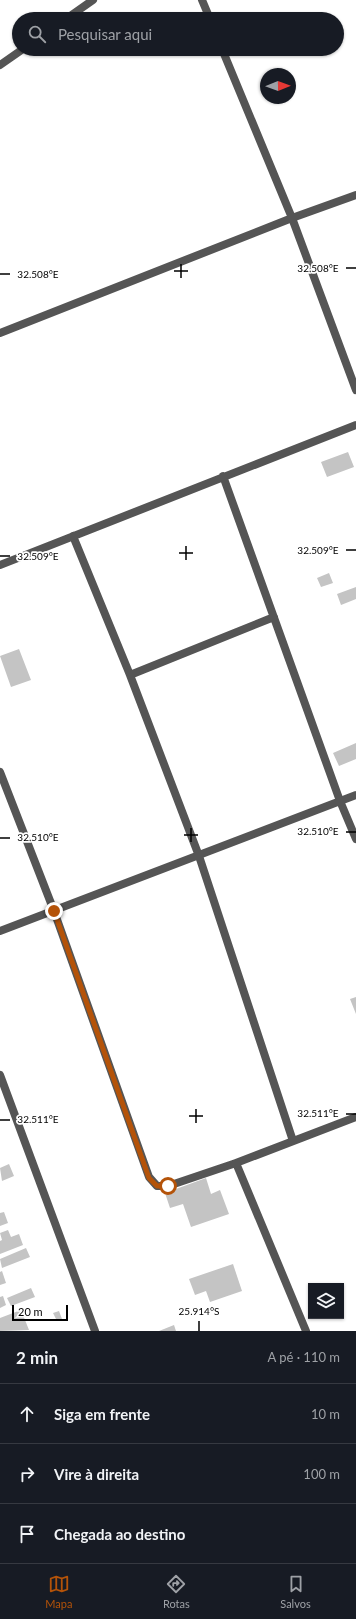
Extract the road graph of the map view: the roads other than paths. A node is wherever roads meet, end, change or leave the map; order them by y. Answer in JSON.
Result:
{"nodes":[{"id":1,"x":93,"y":0,"type":"edge"},
{"id":2,"x":202,"y":0,"type":"edge"},
{"id":3,"x":76,"y":12,"type":"edge"},
{"id":4,"x":207,"y":12,"type":"edge"},
{"id":5,"x":14,"y":56,"type":"edge"},
{"id":6,"x":225,"y":56,"type":"edge"},
{"id":7,"x":0,"y":66,"type":"edge"},
{"id":8,"x":356,"y":195,"type":"edge"},
{"id":9,"x":292,"y":218,"type":"junction"},
{"id":10,"x":0,"y":333,"type":"edge"},
{"id":11,"x":356,"y":390,"type":"edge"},
{"id":12,"x":356,"y":425,"type":"edge"},
{"id":13,"x":223,"y":476,"type":"junction"},
{"id":14,"x":73,"y":536,"type":"junction"},
{"id":15,"x":0,"y":565,"type":"edge"},
{"id":16,"x":274,"y":617,"type":"junction"},
{"id":17,"x":130,"y":675,"type":"junction"},
{"id":18,"x":0,"y":772,"type":"edge"},
{"id":19,"x":356,"y":795,"type":"edge"},
{"id":20,"x":340,"y":801,"type":"junction"},
{"id":21,"x":356,"y":839,"type":"edge"},
{"id":22,"x":199,"y":856,"type":"junction"},
{"id":23,"x":54,"y":911,"type":"junction"},
{"id":24,"x":0,"y":931,"type":"edge"},
{"id":25,"x":0,"y":1075,"type":"edge"},
{"id":26,"x":356,"y":1117,"type":"edge"},
{"id":27,"x":293,"y":1141,"type":"junction"},
{"id":28,"x":236,"y":1163,"type":"junction"},
{"id":29,"x":95,"y":1331,"type":"edge"},
{"id":30,"x":306,"y":1331,"type":"edge"}],
"edges":[{"from":1,"to":3,"type":"street"},
{"from":2,"to":4,"type":"street"},
{"from":5,"to":7,"type":"street"},
{"from":6,"to":9,"type":"street"},
{"from":8,"to":9,"type":"street"},
{"from":9,"to":10,"type":"street"},
{"from":9,"to":11,"type":"street"},
{"from":12,"to":13,"type":"street"},
{"from":13,"to":14,"type":"street"},
{"from":13,"to":16,"type":"street"},
{"from":14,"to":15,"type":"street"},
{"from":14,"to":17,"type":"street"},
{"from":16,"to":17,"type":"street"},
{"from":16,"to":20,"type":"street"},
{"from":17,"to":22,"type":"street"},
{"from":18,"to":23,"type":"street"},
{"from":19,"to":20,"type":"street"},
{"from":20,"to":21,"type":"street"},
{"from":20,"to":22,"type":"street"},
{"from":22,"to":23,"type":"street"},
{"from":22,"to":27,"type":"street"},
{"from":23,"to":24,"type":"street"},
{"from":23,"to":28,"type":"street"},
{"from":25,"to":29,"type":"street"},
{"from":26,"to":27,"type":"street"},
{"from":27,"to":28,"type":"street"},
{"from":28,"to":30,"type":"street"}]}
